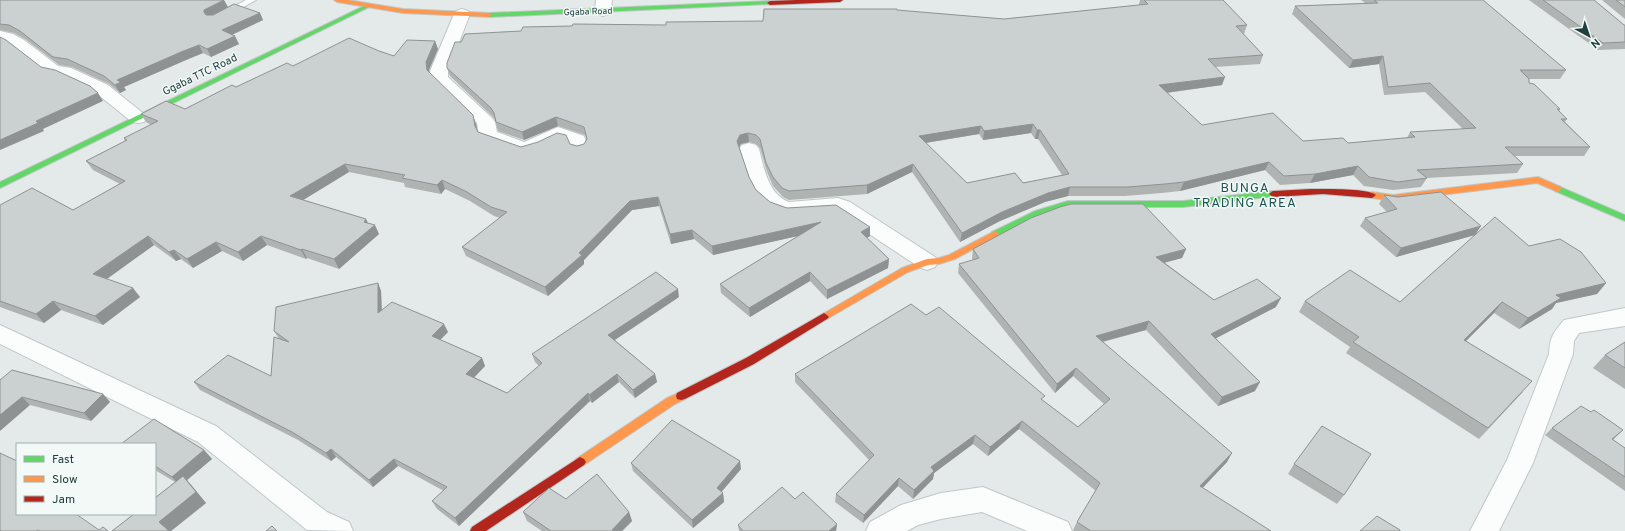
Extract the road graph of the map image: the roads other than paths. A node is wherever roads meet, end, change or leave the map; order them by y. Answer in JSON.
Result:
{"nodes":[{"id":1,"x":252,"y":0,"type":"edge"},
{"id":2,"x":337,"y":0,"type":"edge"},
{"id":3,"x":840,"y":0,"type":"edge"},
{"id":4,"x":603,"y":6,"type":"edge"},
{"id":5,"x":366,"y":7,"type":"junction"},
{"id":6,"x":462,"y":14,"type":"junction"},
{"id":7,"x":219,"y":16,"type":"edge"},
{"id":8,"x":0,"y":36,"type":"edge"},
{"id":9,"x":138,"y":118,"type":"junction"},
{"id":10,"x":579,"y":147,"type":"edge"},
{"id":11,"x":749,"y":149,"type":"dead end"},
{"id":12,"x":0,"y":185,"type":"edge"},
{"id":13,"x":1625,"y":218,"type":"edge"},
{"id":14,"x":927,"y":262,"type":"junction"},
{"id":15,"x":1625,"y":317,"type":"edge"},
{"id":16,"x":0,"y":334,"type":"edge"},
{"id":17,"x":339,"y":531,"type":"edge"},
{"id":18,"x":476,"y":531,"type":"edge"},
{"id":19,"x":880,"y":531,"type":"edge"},
{"id":20,"x":1058,"y":531,"type":"edge"},
{"id":21,"x":1484,"y":531,"type":"edge"}],
"edges":[{"from":1,"to":7,"type":"lane"},
{"from":2,"to":5,"type":"street","name":"Ggaba Road"},
{"from":3,"to":4,"type":"street","name":"Ggaba Road"},
{"from":4,"to":6,"type":"street","name":"Ggaba Road"},
{"from":5,"to":6,"type":"street","name":"Ggaba Road"},
{"from":5,"to":9,"type":"street","name":"Ggaba TTC Road"},
{"from":6,"to":10,"type":"street"},
{"from":8,"to":9,"type":"street"},
{"from":9,"to":12,"type":"street","name":"Ggaba TTC Road"},
{"from":11,"to":14,"type":"street"},
{"from":13,"to":14,"type":"street"},
{"from":14,"to":18,"type":"street"},
{"from":15,"to":21,"type":"street"},
{"from":16,"to":17,"type":"street"},
{"from":19,"to":20,"type":"street"}]}
